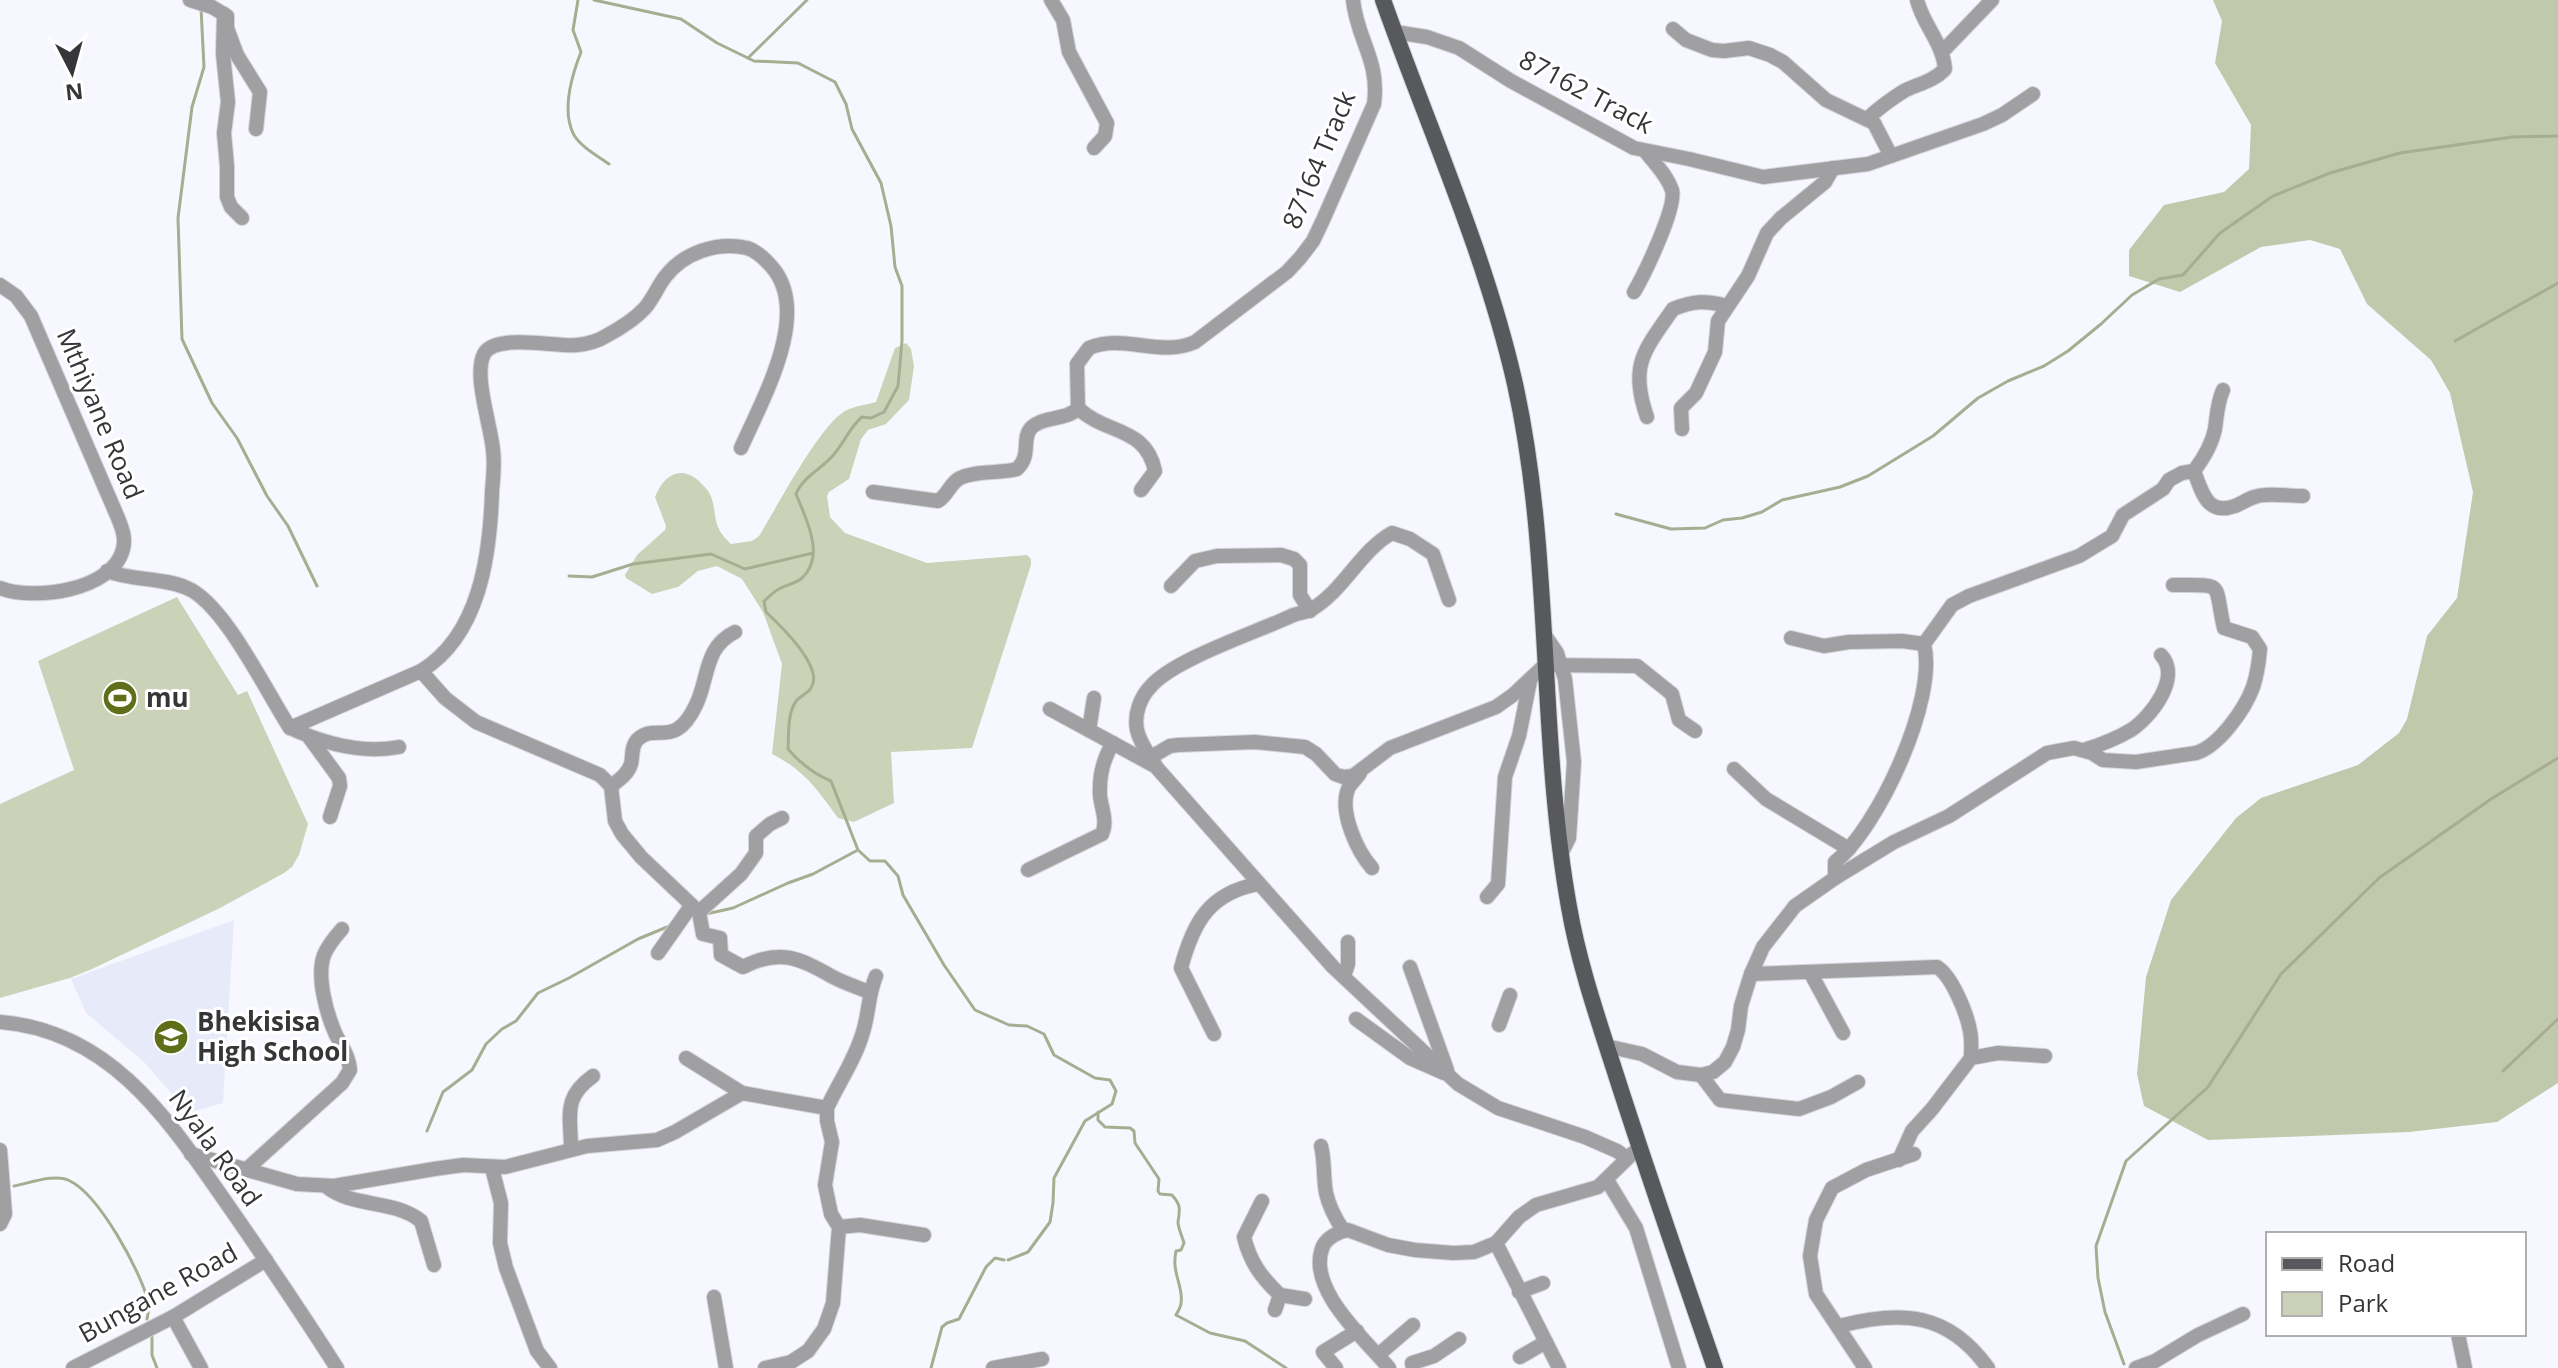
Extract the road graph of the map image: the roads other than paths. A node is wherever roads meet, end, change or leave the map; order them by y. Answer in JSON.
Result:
{"nodes":[{"id":1,"x":190,"y":0,"type":"edge"},
{"id":2,"x":1051,"y":0,"type":"edge"},
{"id":3,"x":1353,"y":0,"type":"edge"},
{"id":4,"x":1383,"y":0,"type":"edge"},
{"id":5,"x":1917,"y":0,"type":"edge"},
{"id":6,"x":1992,"y":0,"type":"edge"},
{"id":7,"x":224,"y":14,"type":"junction"},
{"id":8,"x":1673,"y":29,"type":"dead end"},
{"id":9,"x":1395,"y":32,"type":"junction"},
{"id":10,"x":1943,"y":51,"type":"junction"},
{"id":11,"x":2033,"y":94,"type":"dead end"},
{"id":12,"x":1867,"y":119,"type":"junction"},
{"id":13,"x":256,"y":129,"type":"dead end"},
{"id":14,"x":1094,"y":148,"type":"dead end"},
{"id":15,"x":1646,"y":152,"type":"junction"},
{"id":16,"x":1891,"y":156,"type":"junction"},
{"id":17,"x":1833,"y":168,"type":"junction"},
{"id":18,"x":242,"y":218,"type":"dead end"},
{"id":19,"x":0,"y":285,"type":"edge"},
{"id":20,"x":1634,"y":292,"type":"dead end"},
{"id":21,"x":1727,"y":306,"type":"junction"},
{"id":22,"x":2223,"y":390,"type":"dead end"},
{"id":23,"x":1078,"y":408,"type":"junction"},
{"id":24,"x":1647,"y":417,"type":"dead end"},
{"id":25,"x":1682,"y":429,"type":"dead end"},
{"id":26,"x":741,"y":448,"type":"dead end"},
{"id":27,"x":2194,"y":471,"type":"junction"},
{"id":28,"x":1141,"y":490,"type":"dead end"},
{"id":29,"x":873,"y":492,"type":"dead end"},
{"id":30,"x":2303,"y":496,"type":"dead end"},
{"id":31,"x":107,"y":571,"type":"junction"},
{"id":32,"x":2173,"y":585,"type":"dead end"},
{"id":33,"x":1171,"y":586,"type":"dead end"},
{"id":34,"x":0,"y":588,"type":"edge"},
{"id":35,"x":1449,"y":600,"type":"dead end"},
{"id":36,"x":1310,"y":611,"type":"junction"},
{"id":37,"x":735,"y":632,"type":"dead end"},
{"id":38,"x":1791,"y":638,"type":"dead end"},
{"id":39,"x":1924,"y":644,"type":"junction"},
{"id":40,"x":2161,"y":655,"type":"dead end"},
{"id":41,"x":1553,"y":664,"type":"junction"},
{"id":42,"x":421,"y":671,"type":"junction"},
{"id":43,"x":1530,"y":681,"type":"junction"},
{"id":44,"x":1094,"y":698,"type":"dead end"},
{"id":45,"x":1050,"y":709,"type":"dead end"},
{"id":46,"x":290,"y":728,"type":"junction"},
{"id":47,"x":1089,"y":730,"type":"junction"},
{"id":48,"x":1695,"y":731,"type":"dead end"},
{"id":49,"x":309,"y":737,"type":"junction"},
{"id":50,"x":1113,"y":743,"type":"junction"},
{"id":51,"x":399,"y":747,"type":"dead end"},
{"id":52,"x":2084,"y":750,"type":"junction"},
{"id":53,"x":1154,"y":762,"type":"junction"},
{"id":54,"x":1734,"y":769,"type":"dead end"},
{"id":55,"x":1363,"y":770,"type":"junction"},
{"id":56,"x":611,"y":786,"type":"junction"},
{"id":57,"x":330,"y":817,"type":"dead end"},
{"id":58,"x":782,"y":818,"type":"dead end"},
{"id":59,"x":1849,"y":849,"type":"junction"},
{"id":60,"x":1372,"y":868,"type":"dead end"},
{"id":61,"x":1028,"y":870,"type":"dead end"},
{"id":62,"x":1835,"y":878,"type":"junction"},
{"id":63,"x":1258,"y":884,"type":"junction"},
{"id":64,"x":1487,"y":897,"type":"dead end"},
{"id":65,"x":694,"y":914,"type":"junction"},
{"id":66,"x":342,"y":929,"type":"dead end"},
{"id":67,"x":1348,"y":942,"type":"dead end"},
{"id":68,"x":658,"y":953,"type":"dead end"},
{"id":69,"x":1410,"y":967,"type":"dead end"},
{"id":70,"x":1810,"y":972,"type":"junction"},
{"id":71,"x":1751,"y":974,"type":"junction"},
{"id":72,"x":876,"y":976,"type":"dead end"},
{"id":73,"x":1344,"y":976,"type":"junction"},
{"id":74,"x":869,"y":992,"type":"junction"},
{"id":75,"x":1510,"y":995,"type":"dead end"},
{"id":76,"x":1356,"y":1019,"type":"dead end"},
{"id":77,"x":0,"y":1022,"type":"edge"},
{"id":78,"x":1499,"y":1025,"type":"dead end"},
{"id":79,"x":1843,"y":1033,"type":"dead end"},
{"id":80,"x":1214,"y":1034,"type":"dead end"},
{"id":81,"x":1606,"y":1046,"type":"junction"},
{"id":82,"x":2045,"y":1056,"type":"dead end"},
{"id":83,"x":686,"y":1058,"type":"dead end"},
{"id":84,"x":1971,"y":1058,"type":"junction"},
{"id":85,"x":1448,"y":1074,"type":"junction"},
{"id":86,"x":1701,"y":1075,"type":"junction"},
{"id":87,"x":593,"y":1076,"type":"dead end"},
{"id":88,"x":1858,"y":1082,"type":"dead end"},
{"id":89,"x":742,"y":1093,"type":"junction"},
{"id":90,"x":827,"y":1108,"type":"junction"},
{"id":91,"x":1321,"y":1146,"type":"dead end"},
{"id":92,"x":571,"y":1149,"type":"junction"},
{"id":93,"x":0,"y":1150,"type":"edge"},
{"id":94,"x":191,"y":1154,"type":"junction"},
{"id":95,"x":1633,"y":1154,"type":"junction"},
{"id":96,"x":1914,"y":1154,"type":"dead end"},
{"id":97,"x":1899,"y":1160,"type":"junction"},
{"id":98,"x":492,"y":1168,"type":"junction"},
{"id":99,"x":247,"y":1169,"type":"junction"},
{"id":100,"x":1607,"y":1180,"type":"junction"},
{"id":101,"x":327,"y":1187,"type":"junction"},
{"id":102,"x":1262,"y":1201,"type":"dead end"},
{"id":103,"x":0,"y":1224,"type":"edge"},
{"id":104,"x":839,"y":1227,"type":"junction"},
{"id":105,"x":1343,"y":1230,"type":"junction"},
{"id":106,"x":924,"y":1235,"type":"dead end"},
{"id":107,"x":1496,"y":1243,"type":"junction"},
{"id":108,"x":266,"y":1260,"type":"junction"},
{"id":109,"x":434,"y":1265,"type":"dead end"},
{"id":110,"x":1543,"y":1283,"type":"dead end"},
{"id":111,"x":1519,"y":1292,"type":"junction"},
{"id":112,"x":1280,"y":1295,"type":"junction"},
{"id":113,"x":714,"y":1297,"type":"dead end"},
{"id":114,"x":1305,"y":1299,"type":"dead end"},
{"id":115,"x":1275,"y":1310,"type":"dead end"},
{"id":116,"x":2243,"y":1314,"type":"dead end"},
{"id":117,"x":173,"y":1317,"type":"junction"},
{"id":118,"x":1413,"y":1325,"type":"dead end"},
{"id":119,"x":1839,"y":1326,"type":"junction"},
{"id":120,"x":1357,"y":1331,"type":"junction"},
{"id":121,"x":2458,"y":1336,"type":"edge"},
{"id":122,"x":1459,"y":1339,"type":"dead end"},
{"id":123,"x":1546,"y":1342,"type":"junction"},
{"id":124,"x":1378,"y":1355,"type":"junction"},
{"id":125,"x":1520,"y":1357,"type":"dead end"},
{"id":126,"x":1042,"y":1359,"type":"dead end"},
{"id":127,"x":80,"y":1367,"type":"edge"},
{"id":128,"x":201,"y":1368,"type":"edge"},
{"id":129,"x":337,"y":1368,"type":"edge"},
{"id":130,"x":550,"y":1368,"type":"edge"},
{"id":131,"x":726,"y":1368,"type":"edge"},
{"id":132,"x":765,"y":1368,"type":"edge"},
{"id":133,"x":993,"y":1368,"type":"edge"},
{"id":134,"x":1336,"y":1368,"type":"edge"},
{"id":135,"x":1389,"y":1368,"type":"edge"},
{"id":136,"x":1413,"y":1368,"type":"edge"},
{"id":137,"x":1559,"y":1368,"type":"edge"},
{"id":138,"x":1679,"y":1368,"type":"edge"},
{"id":139,"x":1715,"y":1368,"type":"edge"},
{"id":140,"x":1865,"y":1368,"type":"edge"},
{"id":141,"x":1988,"y":1368,"type":"edge"},
{"id":142,"x":2136,"y":1368,"type":"edge"},
{"id":143,"x":2465,"y":1368,"type":"edge"}],
"edges":[{"from":1,"to":7,"type":"street"},
{"from":2,"to":14,"type":"street"},
{"from":3,"to":23,"type":"street","name":"87164 Track"},
{"from":4,"to":9,"type":"main road"},
{"from":5,"to":10,"type":"street"},
{"from":6,"to":10,"type":"street"},
{"from":7,"to":13,"type":"street"},
{"from":7,"to":18,"type":"street"},
{"from":8,"to":12,"type":"street"},
{"from":9,"to":15,"type":"street","name":"87162 Track"},
{"from":9,"to":41,"type":"main road"},
{"from":10,"to":12,"type":"street"},
{"from":11,"to":16,"type":"street","name":"87162 Track"},
{"from":12,"to":16,"type":"street"},
{"from":15,"to":17,"type":"street","name":"87162 Track"},
{"from":15,"to":20,"type":"street"},
{"from":16,"to":17,"type":"street","name":"87162 Track"},
{"from":17,"to":21,"type":"street"},
{"from":19,"to":31,"type":"street","name":"Mthiyane Road"},
{"from":21,"to":24,"type":"street"},
{"from":21,"to":25,"type":"street"},
{"from":22,"to":27,"type":"street"},
{"from":23,"to":28,"type":"street"},
{"from":23,"to":29,"type":"street"},
{"from":26,"to":42,"type":"street"},
{"from":27,"to":30,"type":"street"},
{"from":27,"to":39,"type":"street"},
{"from":31,"to":34,"type":"street"},
{"from":31,"to":46,"type":"street"},
{"from":32,"to":52,"type":"street"},
{"from":33,"to":36,"type":"street"},
{"from":35,"to":36,"type":"street"},
{"from":36,"to":53,"type":"street"},
{"from":37,"to":56,"type":"street"},
{"from":38,"to":39,"type":"street"},
{"from":39,"to":59,"type":"street"},
{"from":40,"to":52,"type":"street"},
{"from":41,"to":43,"type":"street"},
{"from":41,"to":48,"type":"street"},
{"from":41,"to":81,"type":"main road"},
{"from":42,"to":46,"type":"street"},
{"from":42,"to":56,"type":"street"},
{"from":43,"to":55,"type":"street"},
{"from":43,"to":64,"type":"street"},
{"from":44,"to":47,"type":"street"},
{"from":45,"to":47,"type":"street"},
{"from":46,"to":49,"type":"street"},
{"from":47,"to":50,"type":"street"},
{"from":49,"to":51,"type":"street"},
{"from":49,"to":57,"type":"street"},
{"from":50,"to":53,"type":"street"},
{"from":50,"to":61,"type":"street"},
{"from":52,"to":62,"type":"street"},
{"from":53,"to":55,"type":"street"},
{"from":53,"to":63,"type":"street"},
{"from":54,"to":59,"type":"street"},
{"from":55,"to":60,"type":"street"},
{"from":56,"to":65,"type":"street"},
{"from":58,"to":65,"type":"street"},
{"from":59,"to":62,"type":"street"},
{"from":62,"to":71,"type":"street"},
{"from":63,"to":73,"type":"street"},
{"from":63,"to":80,"type":"street"},
{"from":65,"to":68,"type":"street"},
{"from":65,"to":74,"type":"street"},
{"from":66,"to":99,"type":"street"},
{"from":67,"to":73,"type":"street"},
{"from":69,"to":85,"type":"street"},
{"from":70,"to":71,"type":"street"},
{"from":70,"to":79,"type":"street"},
{"from":70,"to":84,"type":"street"},
{"from":71,"to":86,"type":"street"},
{"from":72,"to":74,"type":"street"},
{"from":73,"to":85,"type":"street"},
{"from":74,"to":90,"type":"street"},
{"from":75,"to":78,"type":"street"},
{"from":76,"to":85,"type":"street"},
{"from":77,"to":94,"type":"street","name":"Nyala Road"},
{"from":81,"to":86,"type":"street"},
{"from":81,"to":95,"type":"main road"},
{"from":82,"to":84,"type":"street"},
{"from":83,"to":89,"type":"street"},
{"from":84,"to":97,"type":"street"},
{"from":85,"to":95,"type":"street"},
{"from":86,"to":88,"type":"street"},
{"from":87,"to":92,"type":"street"},
{"from":89,"to":90,"type":"street"},
{"from":89,"to":92,"type":"street"},
{"from":90,"to":104,"type":"street"},
{"from":91,"to":105,"type":"street"},
{"from":92,"to":98,"type":"street"},
{"from":93,"to":103,"type":"street"},
{"from":94,"to":99,"type":"street"},
{"from":94,"to":108,"type":"street","name":"Nyala Road"},
{"from":95,"to":100,"type":"street"},
{"from":95,"to":139,"type":"main road"},
{"from":96,"to":97,"type":"street"},
{"from":97,"to":119,"type":"street"},
{"from":98,"to":101,"type":"street"},
{"from":98,"to":130,"type":"street"},
{"from":99,"to":101,"type":"street"},
{"from":100,"to":107,"type":"street"},
{"from":100,"to":138,"type":"street"},
{"from":101,"to":109,"type":"street"},
{"from":102,"to":112,"type":"street"},
{"from":104,"to":106,"type":"street"},
{"from":104,"to":132,"type":"street"},
{"from":105,"to":107,"type":"street"},
{"from":105,"to":120,"type":"street"},
{"from":107,"to":111,"type":"street"},
{"from":108,"to":117,"type":"street","name":"Bungane Road"},
{"from":108,"to":129,"type":"street","name":"Nyala Road"},
{"from":110,"to":111,"type":"street"},
{"from":111,"to":123,"type":"street"},
{"from":112,"to":114,"type":"street"},
{"from":112,"to":115,"type":"street"},
{"from":113,"to":131,"type":"street"},
{"from":116,"to":142,"type":"street"},
{"from":117,"to":127,"type":"street","name":"Bungane Road"},
{"from":117,"to":128,"type":"street"},
{"from":118,"to":124,"type":"street"},
{"from":119,"to":140,"type":"street"},
{"from":119,"to":141,"type":"street"},
{"from":120,"to":124,"type":"street"},
{"from":120,"to":134,"type":"street"},
{"from":121,"to":143,"type":"street"},
{"from":122,"to":136,"type":"street"},
{"from":123,"to":125,"type":"street"},
{"from":123,"to":137,"type":"street"},
{"from":124,"to":135,"type":"street"},
{"from":126,"to":133,"type":"street"}]}
